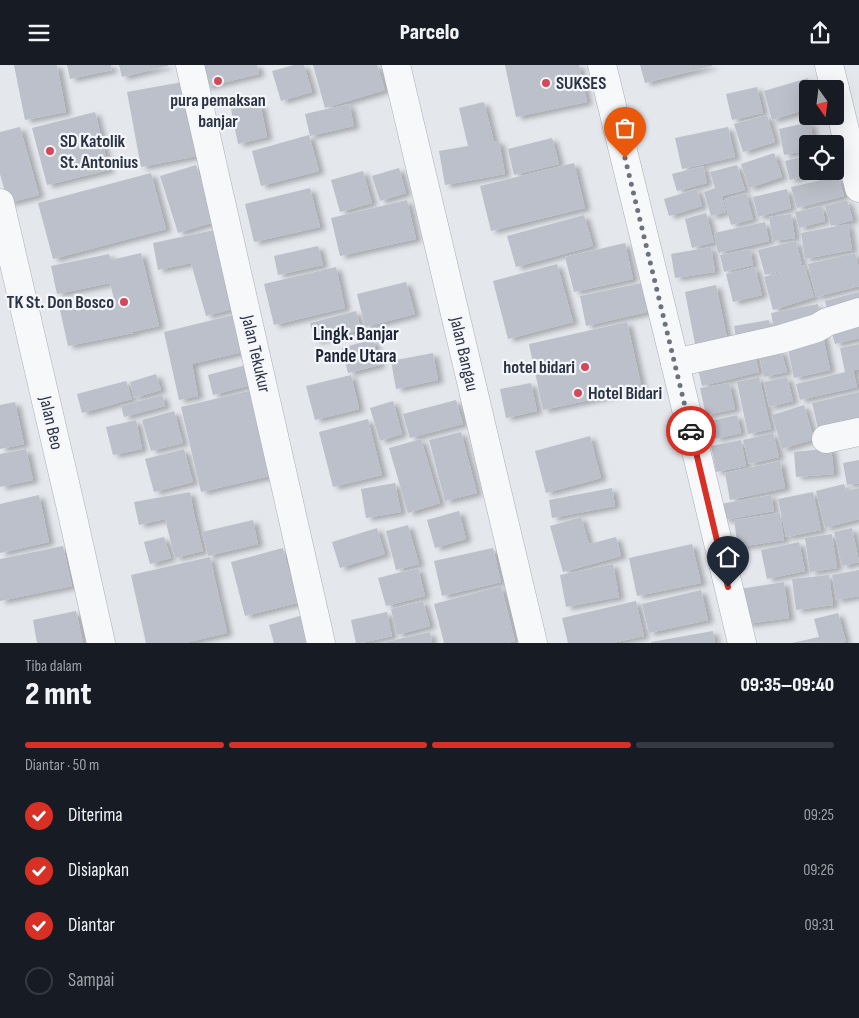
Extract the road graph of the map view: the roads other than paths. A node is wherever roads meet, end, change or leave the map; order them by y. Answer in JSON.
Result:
{"nodes":[{"id":1,"x":190,"y":65,"type":"edge"},
{"id":2,"x":396,"y":65,"type":"edge"},
{"id":3,"x":602,"y":65,"type":"edge"},
{"id":4,"x":829,"y":65,"type":"edge"},
{"id":5,"x":833,"y":80,"type":"edge"},
{"id":6,"x":844,"y":125,"type":"edge"},
{"id":7,"x":859,"y":188,"type":"edge"},
{"id":8,"x":0,"y":203,"type":"edge"},
{"id":9,"x":859,"y":312,"type":"edge"},
{"id":10,"x":675,"y":363,"type":"junction"},
{"id":11,"x":859,"y":432,"type":"edge"},
{"id":12,"x":826,"y":439,"type":"dead end"},
{"id":13,"x":101,"y":643,"type":"edge"},
{"id":14,"x":322,"y":643,"type":"edge"},
{"id":15,"x":533,"y":643,"type":"edge"},
{"id":16,"x":742,"y":643,"type":"edge"}],
"edges":[{"from":1,"to":14,"type":"street","name":"Jalan Tekukur"},
{"from":2,"to":15,"type":"street","name":"Jalan Bangau"},
{"from":3,"to":10,"type":"street"},
{"from":4,"to":5,"type":"street"},
{"from":6,"to":7,"type":"street"},
{"from":8,"to":13,"type":"street","name":"Jalan Beo"},
{"from":9,"to":10,"type":"street"},
{"from":10,"to":16,"type":"street"},
{"from":11,"to":12,"type":"street"}]}
